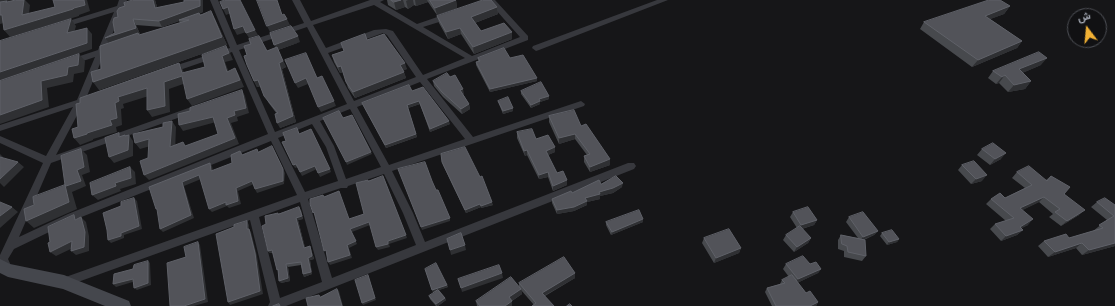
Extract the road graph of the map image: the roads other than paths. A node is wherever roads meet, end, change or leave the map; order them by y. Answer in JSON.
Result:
{"nodes":[{"id":1,"x":145,"y":0,"type":"edge"},
{"id":2,"x":214,"y":0,"type":"edge"},
{"id":3,"x":296,"y":0,"type":"edge"},
{"id":4,"x":664,"y":0,"type":"edge"},
{"id":5,"x":376,"y":1,"type":"edge"},
{"id":6,"x":489,"y":1,"type":"edge"},
{"id":7,"x":121,"y":4,"type":"edge"},
{"id":8,"x":458,"y":12,"type":"edge"},
{"id":9,"x":308,"y":23,"type":"junction"},
{"id":10,"x":418,"y":26,"type":"junction"},
{"id":11,"x":52,"y":29,"type":"edge"},
{"id":12,"x":234,"y":48,"type":"junction"},
{"id":13,"x":536,"y":48,"type":"dead end"},
{"id":14,"x":106,"y":50,"type":"junction"},
{"id":15,"x":323,"y":52,"type":"junction"},
{"id":16,"x":472,"y":59,"type":"junction"},
{"id":17,"x":66,"y":64,"type":"edge"},
{"id":18,"x":161,"y":74,"type":"edge"},
{"id":19,"x":422,"y":79,"type":"junction"},
{"id":20,"x":102,"y":94,"type":"edge"},
{"id":21,"x":80,"y":102,"type":"junction"},
{"id":22,"x":580,"y":104,"type":"dead end"},
{"id":23,"x":206,"y":105,"type":"edge"},
{"id":24,"x":352,"y":106,"type":"junction"},
{"id":25,"x":315,"y":121,"type":"junction"},
{"id":26,"x":0,"y":128,"type":"edge"},
{"id":27,"x":272,"y":136,"type":"junction"},
{"id":28,"x":0,"y":139,"type":"edge"},
{"id":29,"x":471,"y":141,"type":"junction"},
{"id":30,"x":48,"y":161,"type":"junction"},
{"id":31,"x":631,"y":166,"type":"dead end"},
{"id":32,"x":387,"y":170,"type":"junction"},
{"id":33,"x":344,"y":185,"type":"junction"},
{"id":34,"x":303,"y":197,"type":"junction"},
{"id":35,"x":254,"y":216,"type":"junction"},
{"id":36,"x":10,"y":246,"type":"junction"},
{"id":37,"x":422,"y":247,"type":"junction"},
{"id":38,"x":3,"y":263,"type":"edge"},
{"id":39,"x":64,"y":282,"type":"junction"},
{"id":40,"x":328,"y":284,"type":"junction"},
{"id":41,"x":274,"y":305,"type":"edge"},
{"id":42,"x":123,"y":306,"type":"edge"}],
"edges":[{"from":1,"to":7,"type":"street"},
{"from":2,"to":12,"type":"street"},
{"from":3,"to":9,"type":"street"},
{"from":4,"to":13,"type":"street"},
{"from":5,"to":9,"type":"street"},
{"from":5,"to":10,"type":"street"},
{"from":6,"to":16,"type":"street"},
{"from":7,"to":11,"type":"street"},
{"from":7,"to":14,"type":"street"},
{"from":8,"to":10,"type":"street"},
{"from":9,"to":12,"type":"street"},
{"from":9,"to":15,"type":"street"},
{"from":10,"to":16,"type":"street"},
{"from":12,"to":18,"type":"street"},
{"from":12,"to":27,"type":"street"},
{"from":14,"to":17,"type":"street"},
{"from":14,"to":21,"type":"street"},
{"from":15,"to":19,"type":"street"},
{"from":15,"to":24,"type":"street"},
{"from":16,"to":19,"type":"street"},
{"from":19,"to":24,"type":"street"},
{"from":19,"to":29,"type":"street"},
{"from":20,"to":21,"type":"street"},
{"from":21,"to":26,"type":"street"},
{"from":21,"to":30,"type":"street"},
{"from":22,"to":29,"type":"street"},
{"from":23,"to":30,"type":"street"},
{"from":24,"to":25,"type":"street"},
{"from":24,"to":32,"type":"street"},
{"from":25,"to":27,"type":"street"},
{"from":25,"to":33,"type":"street"},
{"from":27,"to":34,"type":"street"},
{"from":27,"to":36,"type":"street"},
{"from":28,"to":30,"type":"street"},
{"from":29,"to":32,"type":"street"},
{"from":30,"to":36,"type":"street"},
{"from":31,"to":37,"type":"street"},
{"from":32,"to":33,"type":"street"},
{"from":32,"to":37,"type":"street"},
{"from":33,"to":34,"type":"street"},
{"from":34,"to":35,"type":"street"},
{"from":34,"to":40,"type":"street"},
{"from":35,"to":39,"type":"street"},
{"from":35,"to":41,"type":"street"},
{"from":36,"to":38,"type":"street"},
{"from":37,"to":40,"type":"street"},
{"from":38,"to":39,"type":"main road"},
{"from":39,"to":42,"type":"main road"},
{"from":40,"to":41,"type":"street"}]}
